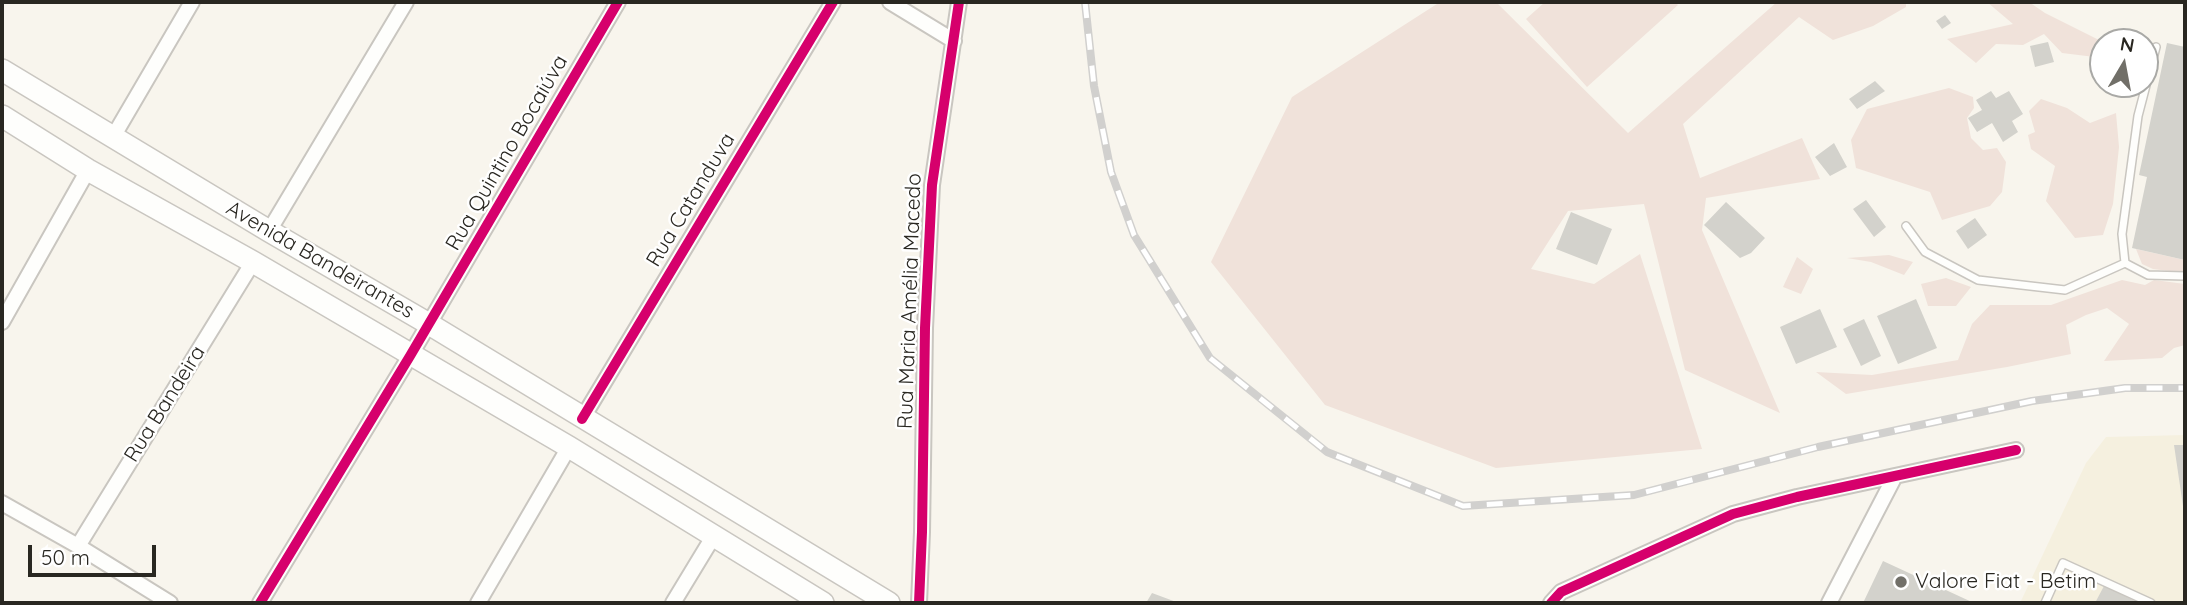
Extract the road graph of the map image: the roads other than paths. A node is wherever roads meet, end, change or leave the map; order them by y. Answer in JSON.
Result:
{"nodes":[{"id":1,"x":192,"y":2,"type":"edge"},
{"id":2,"x":406,"y":2,"type":"edge"},
{"id":3,"x":618,"y":2,"type":"edge"},
{"id":4,"x":833,"y":2,"type":"edge"},
{"id":5,"x":890,"y":2,"type":"edge"},
{"id":6,"x":959,"y":2,"type":"edge"},
{"id":7,"x":954,"y":41,"type":"junction"},
{"id":8,"x":2,"y":69,"type":"edge"},
{"id":9,"x":2143,"y":98,"type":"edge"},
{"id":10,"x":2,"y":116,"type":"edge"},
{"id":11,"x":113,"y":137,"type":"junction"},
{"id":12,"x":88,"y":170,"type":"junction"},
{"id":13,"x":1906,"y":226,"type":"dead end"},
{"id":14,"x":269,"y":231,"type":"junction"},
{"id":15,"x":253,"y":262,"type":"junction"},
{"id":16,"x":2125,"y":263,"type":"junction"},
{"id":17,"x":2185,"y":276,"type":"edge"},
{"id":18,"x":2,"y":323,"type":"edge"},
{"id":19,"x":429,"y":324,"type":"junction"},
{"id":20,"x":410,"y":356,"type":"junction"},
{"id":21,"x":582,"y":419,"type":"junction"},
{"id":22,"x":569,"y":447,"type":"junction"},
{"id":23,"x":2016,"y":450,"type":"dead end"},
{"id":24,"x":1895,"y":476,"type":"junction"},
{"id":25,"x":2,"y":503,"type":"edge"},
{"id":26,"x":713,"y":537,"type":"junction"},
{"id":27,"x":78,"y":546,"type":"junction"},
{"id":28,"x":170,"y":603,"type":"edge"},
{"id":29,"x":260,"y":603,"type":"edge"},
{"id":30,"x":478,"y":603,"type":"edge"},
{"id":31,"x":673,"y":603,"type":"edge"},
{"id":32,"x":822,"y":603,"type":"edge"},
{"id":33,"x":888,"y":603,"type":"edge"},
{"id":34,"x":919,"y":603,"type":"edge"},
{"id":35,"x":1551,"y":603,"type":"edge"},
{"id":36,"x":1829,"y":603,"type":"edge"},
{"id":37,"x":2045,"y":603,"type":"edge"},
{"id":38,"x":2151,"y":603,"type":"edge"}],
"edges":[{"from":1,"to":11,"type":"street"},
{"from":2,"to":14,"type":"street"},
{"from":3,"to":19,"type":"street","name":"Rua Quintino Bocaiúva"},
{"from":4,"to":21,"type":"street","name":"Rua Catanduva"},
{"from":5,"to":7,"type":"street"},
{"from":6,"to":7,"type":"street","name":"Rua Maria Amélia Macedo"},
{"from":7,"to":34,"type":"street","name":"Rua Maria Amélia Macedo"},
{"from":8,"to":11,"type":"main road","name":"Avenida Bandeirantes"},
{"from":9,"to":16,"type":"lane"},
{"from":10,"to":12,"type":"main road","name":"Avenida Bandeirantes"},
{"from":11,"to":14,"type":"main road","name":"Avenida Bandeirantes"},
{"from":12,"to":15,"type":"main road","name":"Avenida Bandeirantes"},
{"from":12,"to":18,"type":"street"},
{"from":13,"to":16,"type":"lane"},
{"from":14,"to":19,"type":"main road","name":"Avenida Bandeirantes"},
{"from":15,"to":20,"type":"main road","name":"Avenida Bandeirantes"},
{"from":15,"to":27,"type":"street","name":"Rua Bandeira"},
{"from":16,"to":17,"type":"lane"},
{"from":19,"to":20,"type":"street","name":"Rua Quintino Bocaiúva"},
{"from":19,"to":21,"type":"main road","name":"Avenida Bandeirantes"},
{"from":20,"to":22,"type":"main road","name":"Avenida Bandeirantes"},
{"from":20,"to":29,"type":"street"},
{"from":21,"to":33,"type":"main road","name":"Avenida Bandeirantes"},
{"from":22,"to":26,"type":"main road","name":"Avenida Bandeirantes"},
{"from":22,"to":30,"type":"street"},
{"from":23,"to":24,"type":"street"},
{"from":24,"to":35,"type":"street"},
{"from":24,"to":36,"type":"street"},
{"from":25,"to":27,"type":"street"},
{"from":26,"to":31,"type":"street"},
{"from":26,"to":32,"type":"main road","name":"Avenida Bandeirantes"},
{"from":27,"to":28,"type":"street"},
{"from":37,"to":38,"type":"lane"}]}
